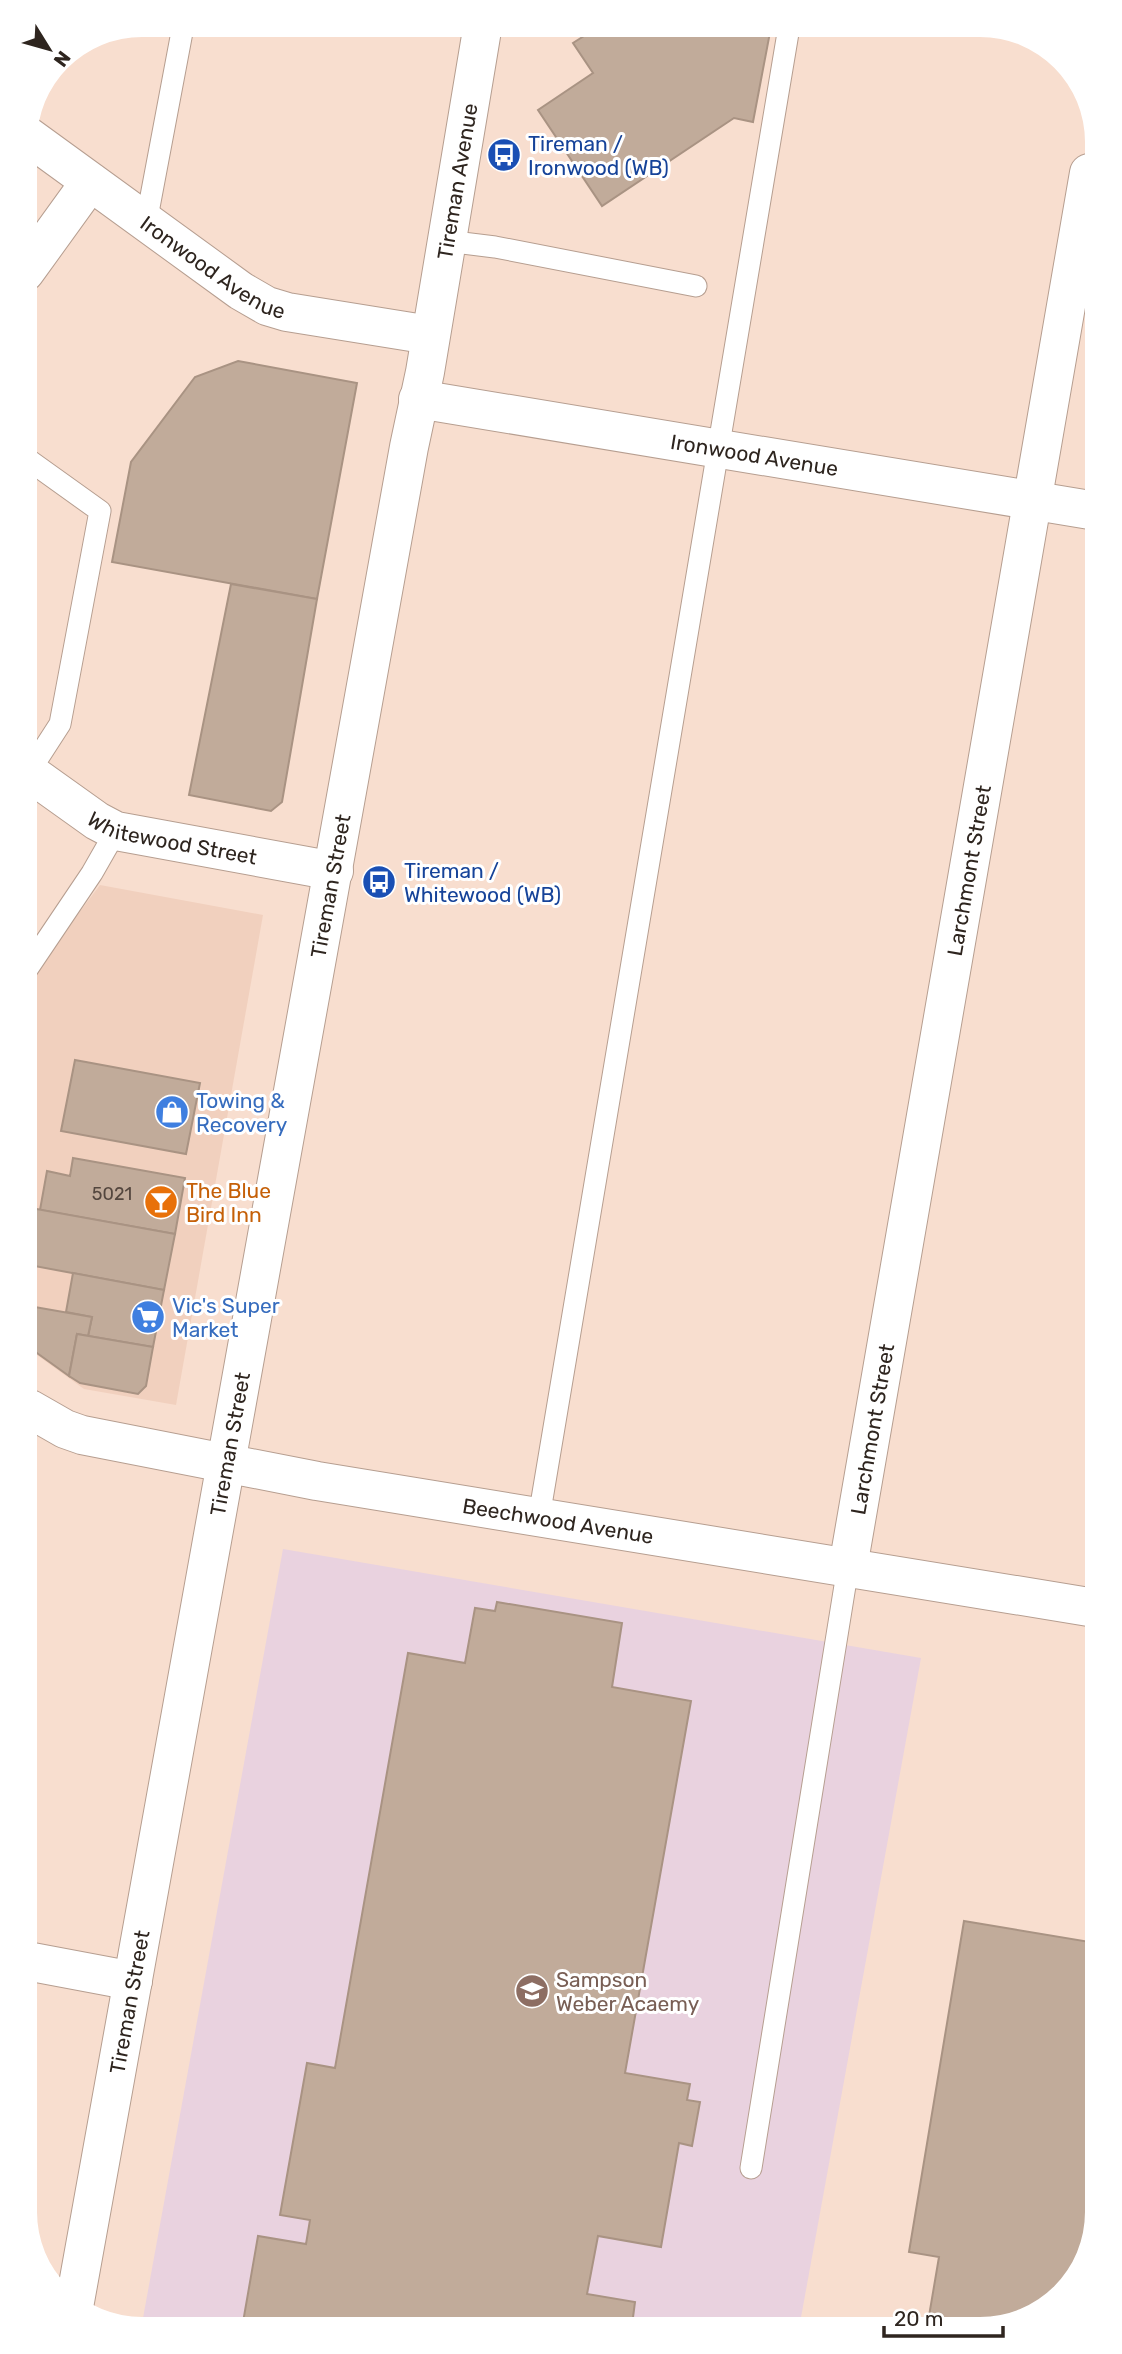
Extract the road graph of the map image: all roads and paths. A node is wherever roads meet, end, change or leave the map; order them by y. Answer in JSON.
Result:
{"nodes":[{"id":1,"x":181,"y":37,"type":"edge"},
{"id":2,"x":481,"y":37,"type":"edge"},
{"id":3,"x":787,"y":37,"type":"edge"},
{"id":4,"x":37,"y":143,"type":"edge"},
{"id":5,"x":90,"y":182,"type":"junction"},
{"id":6,"x":1085,"y":196,"type":"edge"},
{"id":7,"x":146,"y":223,"type":"junction"},
{"id":8,"x":446,"y":241,"type":"junction"},
{"id":9,"x":37,"y":255,"type":"edge"},
{"id":10,"x":695,"y":286,"type":"dead end"},
{"id":11,"x":430,"y":335,"type":"junction"},
{"id":12,"x":418,"y":399,"type":"junction"},
{"id":13,"x":718,"y":448,"type":"junction"},
{"id":14,"x":37,"y":466,"type":"edge"},
{"id":15,"x":1032,"y":500,"type":"junction"},
{"id":16,"x":1085,"y":509,"type":"edge"},
{"id":17,"x":37,"y":758,"type":"edge"},
{"id":18,"x":37,"y":778,"type":"edge"},
{"id":19,"x":116,"y":831,"type":"junction"},
{"id":20,"x":334,"y":871,"type":"junction"},
{"id":21,"x":37,"y":955,"type":"edge"},
{"id":22,"x":37,"y":1416,"type":"edge"},
{"id":23,"x":227,"y":1462,"type":"junction"},
{"id":24,"x":538,"y":1517,"type":"junction"},
{"id":25,"x":848,"y":1567,"type":"junction"},
{"id":26,"x":1085,"y":1606,"type":"edge"},
{"id":27,"x":37,"y":1963,"type":"edge"},
{"id":28,"x":133,"y":1981,"type":"junction"},
{"id":29,"x":751,"y":2168,"type":"dead end"},
{"id":30,"x":76,"y":2295,"type":"edge"}],
"edges":[{"from":1,"to":7,"type":"lane"},
{"from":2,"to":8,"type":"street","name":"Tireman Avenue"},
{"from":3,"to":13,"type":"lane"},
{"from":4,"to":5,"type":"street","name":"Ironwood Avenue"},
{"from":5,"to":7,"type":"street","name":"Ironwood Avenue"},
{"from":5,"to":9,"type":"street"},
{"from":6,"to":15,"type":"street","name":"Larchmont Street"},
{"from":7,"to":11,"type":"street","name":"Ironwood Avenue"},
{"from":8,"to":10,"type":"lane"},
{"from":8,"to":11,"type":"street","name":"Tireman Avenue"},
{"from":11,"to":12,"type":"street","name":"Tireman Street"},
{"from":12,"to":13,"type":"street","name":"Ironwood Avenue"},
{"from":12,"to":20,"type":"street","name":"Tireman Street"},
{"from":13,"to":15,"type":"street","name":"Ironwood Avenue"},
{"from":13,"to":24,"type":"lane"},
{"from":14,"to":17,"type":"lane"},
{"from":15,"to":16,"type":"street","name":"Ironwood Avenue"},
{"from":15,"to":25,"type":"street","name":"Larchmont Street"},
{"from":18,"to":19,"type":"street","name":"Whitewood Street"},
{"from":19,"to":20,"type":"street","name":"Whitewood Street"},
{"from":19,"to":21,"type":"lane"},
{"from":20,"to":23,"type":"street","name":"Tireman Street"},
{"from":22,"to":23,"type":"street","name":"Beechwood Avenue"},
{"from":23,"to":24,"type":"street","name":"Beechwood Avenue"},
{"from":23,"to":28,"type":"street","name":"Tireman Street"},
{"from":24,"to":25,"type":"street","name":"Beechwood Avenue"},
{"from":25,"to":26,"type":"street","name":"Beechwood Avenue"},
{"from":25,"to":29,"type":"lane"},
{"from":27,"to":28,"type":"street"},
{"from":28,"to":30,"type":"street","name":"Tireman Street"}]}
